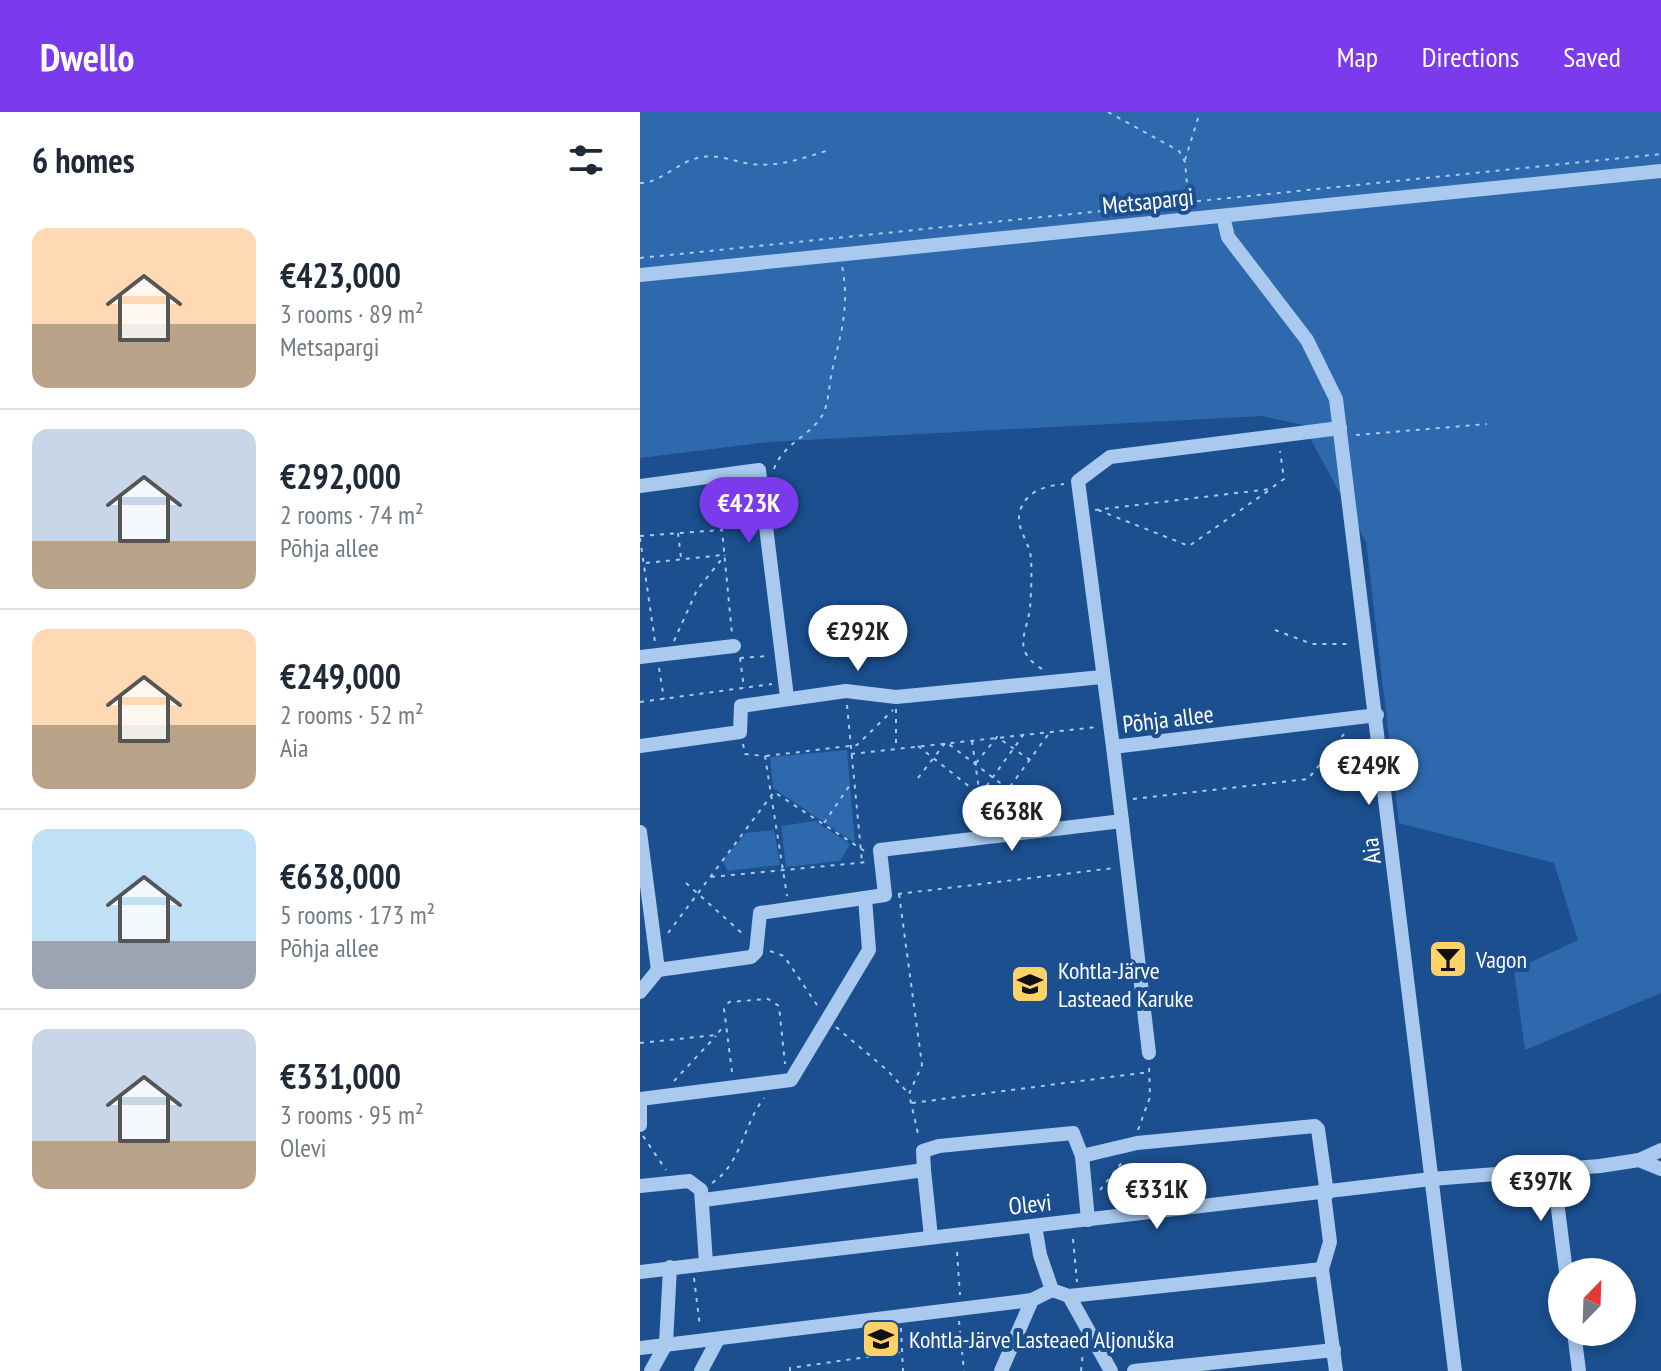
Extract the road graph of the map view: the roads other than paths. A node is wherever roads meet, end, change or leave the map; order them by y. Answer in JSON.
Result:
{"nodes":[{"id":1,"x":1661,"y":171,"type":"edge"},
{"id":2,"x":1223,"y":216,"type":"junction"},
{"id":3,"x":640,"y":275,"type":"edge"},
{"id":4,"x":1342,"y":432,"type":"junction"},
{"id":5,"x":640,"y":486,"type":"edge"},
{"id":6,"x":737,"y":652,"type":"road end"},
{"id":7,"x":640,"y":657,"type":"edge"},
{"id":8,"x":1102,"y":677,"type":"junction"},
{"id":9,"x":786,"y":690,"type":"junction"},
{"id":10,"x":1377,"y":715,"type":"junction"},
{"id":11,"x":640,"y":746,"type":"edge"},
{"id":12,"x":1113,"y":747,"type":"junction"},
{"id":13,"x":1122,"y":821,"type":"junction"},
{"id":14,"x":640,"y":832,"type":"edge"},
{"id":15,"x":865,"y":898,"type":"junction"},
{"id":16,"x":658,"y":970,"type":"junction"},
{"id":17,"x":640,"y":992,"type":"edge"},
{"id":18,"x":1149,"y":1053,"type":"dead end"},
{"id":19,"x":640,"y":1100,"type":"edge"},
{"id":20,"x":640,"y":1125,"type":"edge"},
{"id":21,"x":1661,"y":1150,"type":"edge"},
{"id":22,"x":1082,"y":1156,"type":"junction"},
{"id":23,"x":1639,"y":1160,"type":"junction"},
{"id":24,"x":1661,"y":1169,"type":"edge"},
{"id":25,"x":924,"y":1170,"type":"junction"},
{"id":26,"x":1553,"y":1170,"type":"junction"},
{"id":27,"x":1431,"y":1179,"type":"junction"},
{"id":28,"x":640,"y":1186,"type":"edge"},
{"id":29,"x":1326,"y":1194,"type":"junction"},
{"id":30,"x":703,"y":1195,"type":"junction"},
{"id":31,"x":1088,"y":1220,"type":"junction"},
{"id":32,"x":1035,"y":1226,"type":"junction"},
{"id":33,"x":931,"y":1237,"type":"junction"},
{"id":34,"x":1564,"y":1258,"type":"edge"},
{"id":35,"x":706,"y":1263,"type":"junction"},
{"id":36,"x":670,"y":1267,"type":"junction"},
{"id":37,"x":1322,"y":1269,"type":"junction"},
{"id":38,"x":640,"y":1272,"type":"edge"},
{"id":39,"x":1052,"y":1290,"type":"junction"},
{"id":40,"x":1073,"y":1296,"type":"junction"},
{"id":41,"x":1032,"y":1300,"type":"junction"},
{"id":42,"x":709,"y":1342,"type":"junction"},
{"id":43,"x":666,"y":1344,"type":"junction"},
{"id":44,"x":1576,"y":1346,"type":"edge"},
{"id":45,"x":640,"y":1348,"type":"edge"},
{"id":46,"x":1334,"y":1350,"type":"junction"},
{"id":47,"x":651,"y":1371,"type":"edge"},
{"id":48,"x":701,"y":1371,"type":"edge"},
{"id":49,"x":1001,"y":1371,"type":"edge"},
{"id":50,"x":1111,"y":1371,"type":"edge"},
{"id":51,"x":1134,"y":1371,"type":"edge"},
{"id":52,"x":1336,"y":1371,"type":"edge"},
{"id":53,"x":1455,"y":1371,"type":"edge"},
{"id":54,"x":1579,"y":1371,"type":"edge"}],
"edges":[{"from":1,"to":2,"type":"street","name":"Metsapargi"},
{"from":2,"to":3,"type":"street","name":"Metsapargi"},
{"from":2,"to":4,"type":"street","name":"Aia"},
{"from":4,"to":8,"type":"street"},
{"from":4,"to":10,"type":"street","name":"Aia"},
{"from":5,"to":9,"type":"street"},
{"from":6,"to":7,"type":"street"},
{"from":8,"to":9,"type":"street"},
{"from":8,"to":12,"type":"street"},
{"from":9,"to":11,"type":"street"},
{"from":10,"to":12,"type":"street","name":"Põhja allee"},
{"from":10,"to":27,"type":"street","name":"Aia"},
{"from":12,"to":13,"type":"street","name":"Põhja allee"},
{"from":13,"to":15,"type":"street"},
{"from":13,"to":18,"type":"street","name":"Põhja allee"},
{"from":14,"to":16,"type":"street"},
{"from":15,"to":16,"type":"street"},
{"from":15,"to":19,"type":"street"},
{"from":16,"to":17,"type":"street"},
{"from":19,"to":20,"type":"street"},
{"from":21,"to":23,"type":"street","name":"Olevi"},
{"from":22,"to":25,"type":"street"},
{"from":22,"to":29,"type":"street"},
{"from":22,"to":31,"type":"street"},
{"from":23,"to":24,"type":"street"},
{"from":23,"to":26,"type":"street","name":"Olevi"},
{"from":25,"to":30,"type":"street"},
{"from":25,"to":33,"type":"street"},
{"from":26,"to":27,"type":"street","name":"Olevi"},
{"from":26,"to":34,"type":"street"},
{"from":27,"to":29,"type":"street","name":"Olevi"},
{"from":27,"to":53,"type":"street","name":"Aia"},
{"from":28,"to":30,"type":"street"},
{"from":29,"to":31,"type":"street","name":"Olevi"},
{"from":29,"to":37,"type":"street"},
{"from":30,"to":35,"type":"street"},
{"from":31,"to":32,"type":"street","name":"Olevi"},
{"from":32,"to":33,"type":"street","name":"Olevi"},
{"from":32,"to":39,"type":"street"},
{"from":33,"to":35,"type":"street","name":"Olevi"},
{"from":35,"to":36,"type":"street","name":"Olevi"},
{"from":36,"to":38,"type":"street","name":"Olevi"},
{"from":36,"to":43,"type":"street"},
{"from":37,"to":40,"type":"street"},
{"from":37,"to":46,"type":"street"},
{"from":39,"to":40,"type":"street"},
{"from":39,"to":41,"type":"street"},
{"from":40,"to":50,"type":"street"},
{"from":41,"to":42,"type":"street"},
{"from":41,"to":49,"type":"street"},
{"from":42,"to":43,"type":"street"},
{"from":42,"to":48,"type":"street"},
{"from":43,"to":45,"type":"street"},
{"from":43,"to":47,"type":"street"},
{"from":44,"to":54,"type":"street"},
{"from":46,"to":51,"type":"street"},
{"from":46,"to":52,"type":"street"}]}
